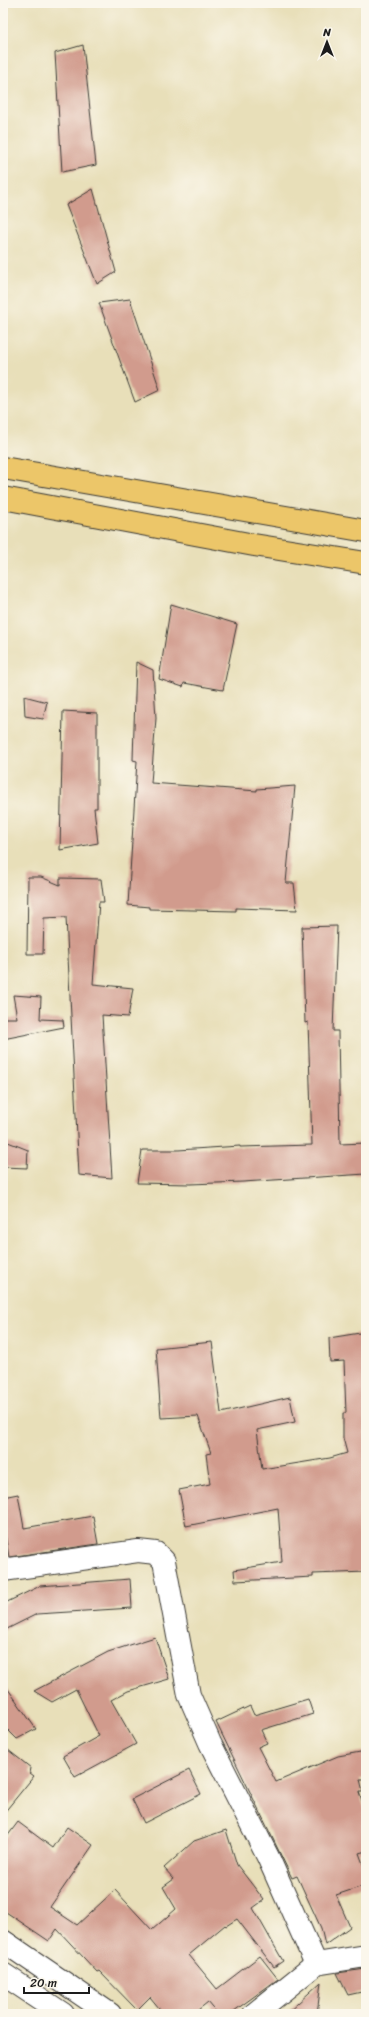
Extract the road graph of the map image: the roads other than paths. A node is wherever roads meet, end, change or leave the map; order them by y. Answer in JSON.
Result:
{"nodes":[{"id":1,"x":3,"y":468,"type":"edge"},
{"id":2,"x":3,"y":498,"type":"edge"},
{"id":3,"x":366,"y":531,"type":"edge"},
{"id":4,"x":366,"y":563,"type":"edge"},
{"id":5,"x":3,"y":1570,"type":"edge"},
{"id":6,"x":3,"y":1941,"type":"edge"},
{"id":7,"x":366,"y":1956,"type":"edge"},
{"id":8,"x":316,"y":1964,"type":"junction"},
{"id":9,"x":3,"y":1974,"type":"edge"},
{"id":10,"x":63,"y":2014,"type":"edge"},
{"id":11,"x":110,"y":2014,"type":"edge"},
{"id":12,"x":254,"y":2014,"type":"edge"}],
"edges":[{"from":1,"to":3,"type":"main road"},
{"from":2,"to":4,"type":"main road"},
{"from":5,"to":8,"type":"street"},
{"from":6,"to":11,"type":"street"},
{"from":7,"to":8,"type":"street"},
{"from":8,"to":12,"type":"street"},
{"from":9,"to":10,"type":"street"}]}
